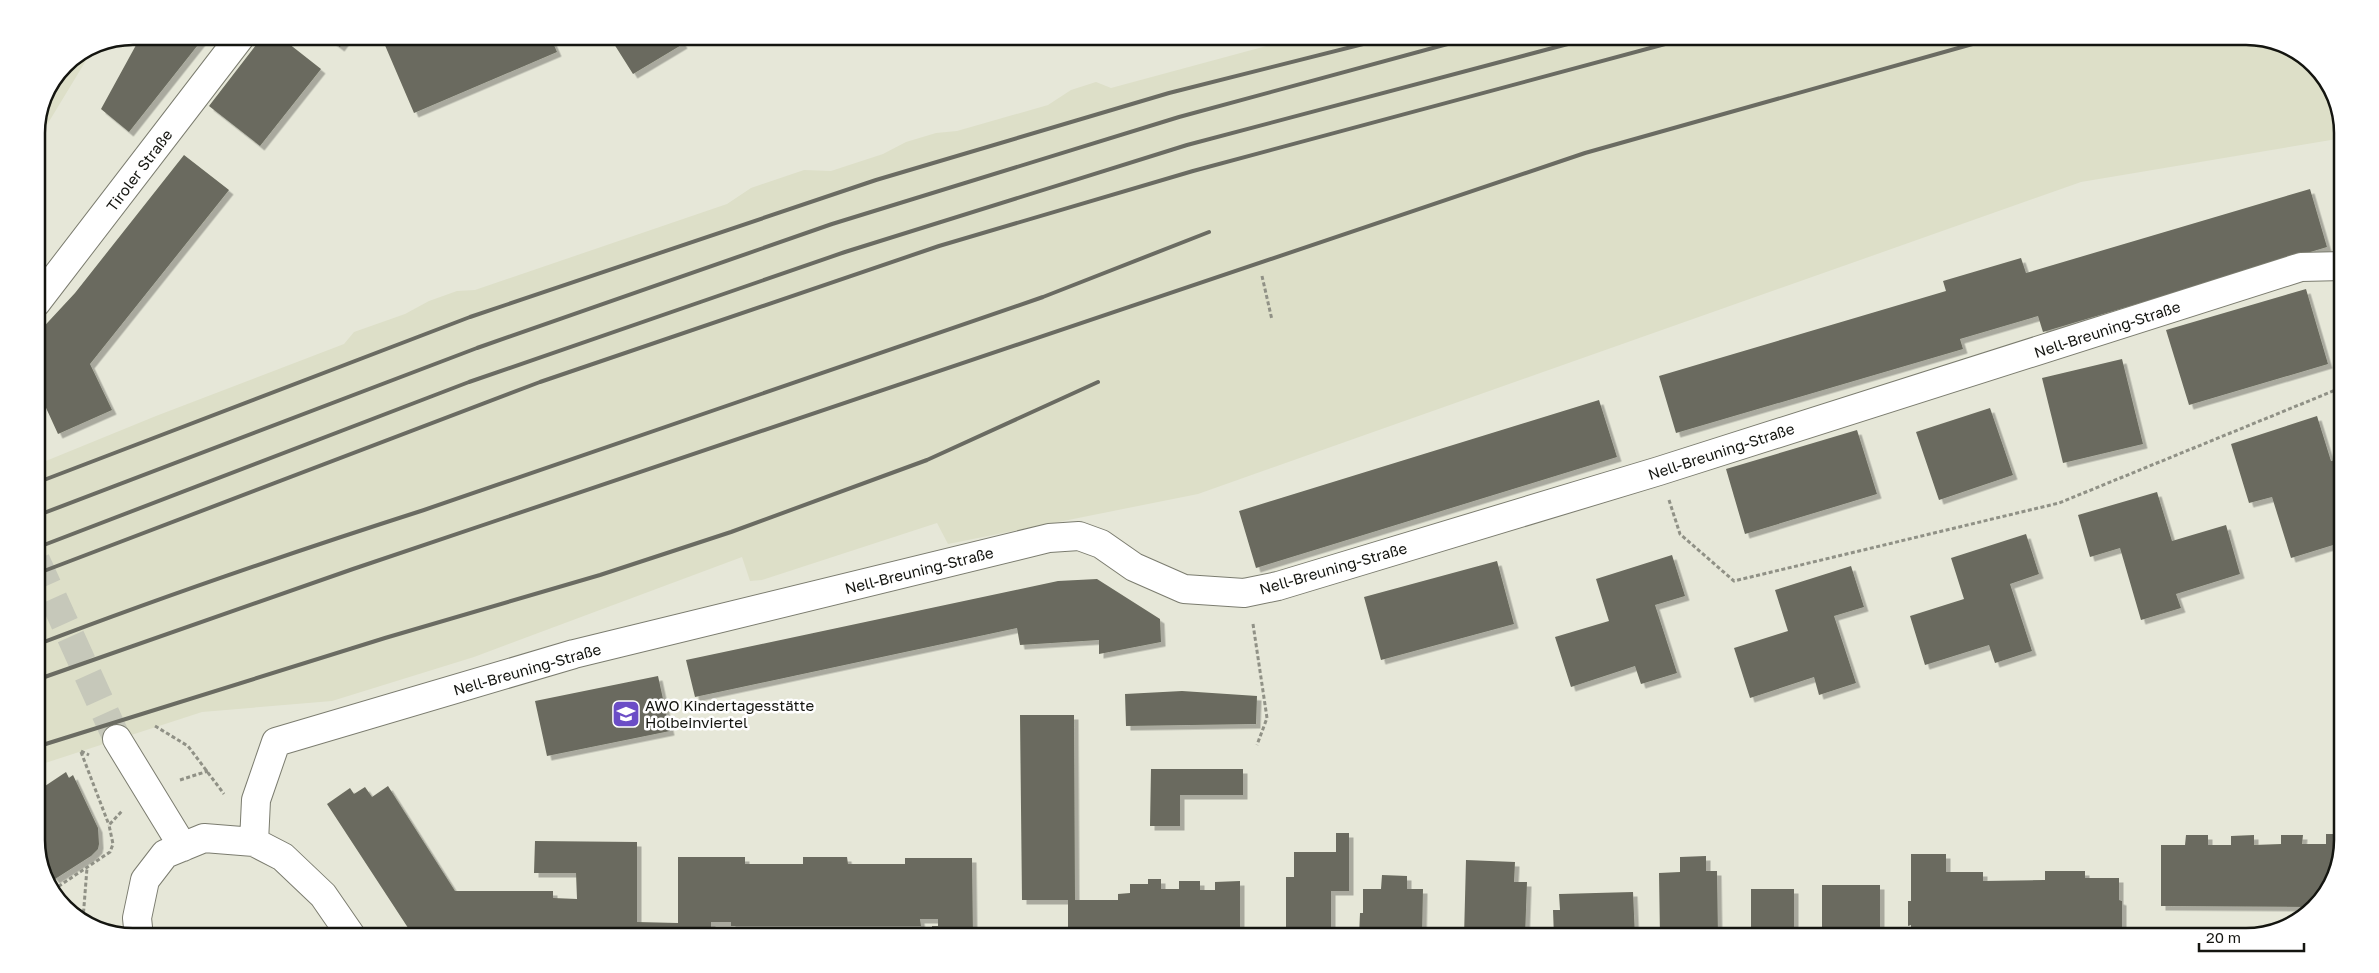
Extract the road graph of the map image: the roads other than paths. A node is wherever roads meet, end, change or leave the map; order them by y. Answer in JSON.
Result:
{"nodes":[{"id":1,"x":235,"y":45,"type":"edge"},
{"id":2,"x":2334,"y":266,"type":"edge"},
{"id":3,"x":45,"y":292,"type":"edge"},
{"id":4,"x":117,"y":739,"type":"tunnel mouth"},
{"id":5,"x":254,"y":842,"type":"junction"},
{"id":6,"x":183,"y":847,"type":"junction"},
{"id":7,"x":138,"y":928,"type":"edge"},
{"id":8,"x":346,"y":928,"type":"edge"}],
"edges":[{"from":1,"to":3,"type":"street","name":"Tiroler Straße"},
{"from":2,"to":5,"type":"street","name":"Nell-Breuning-Straße"},
{"from":4,"to":6,"type":"street"},
{"from":5,"to":6,"type":"street"},
{"from":5,"to":8,"type":"street"},
{"from":6,"to":7,"type":"street"}]}
